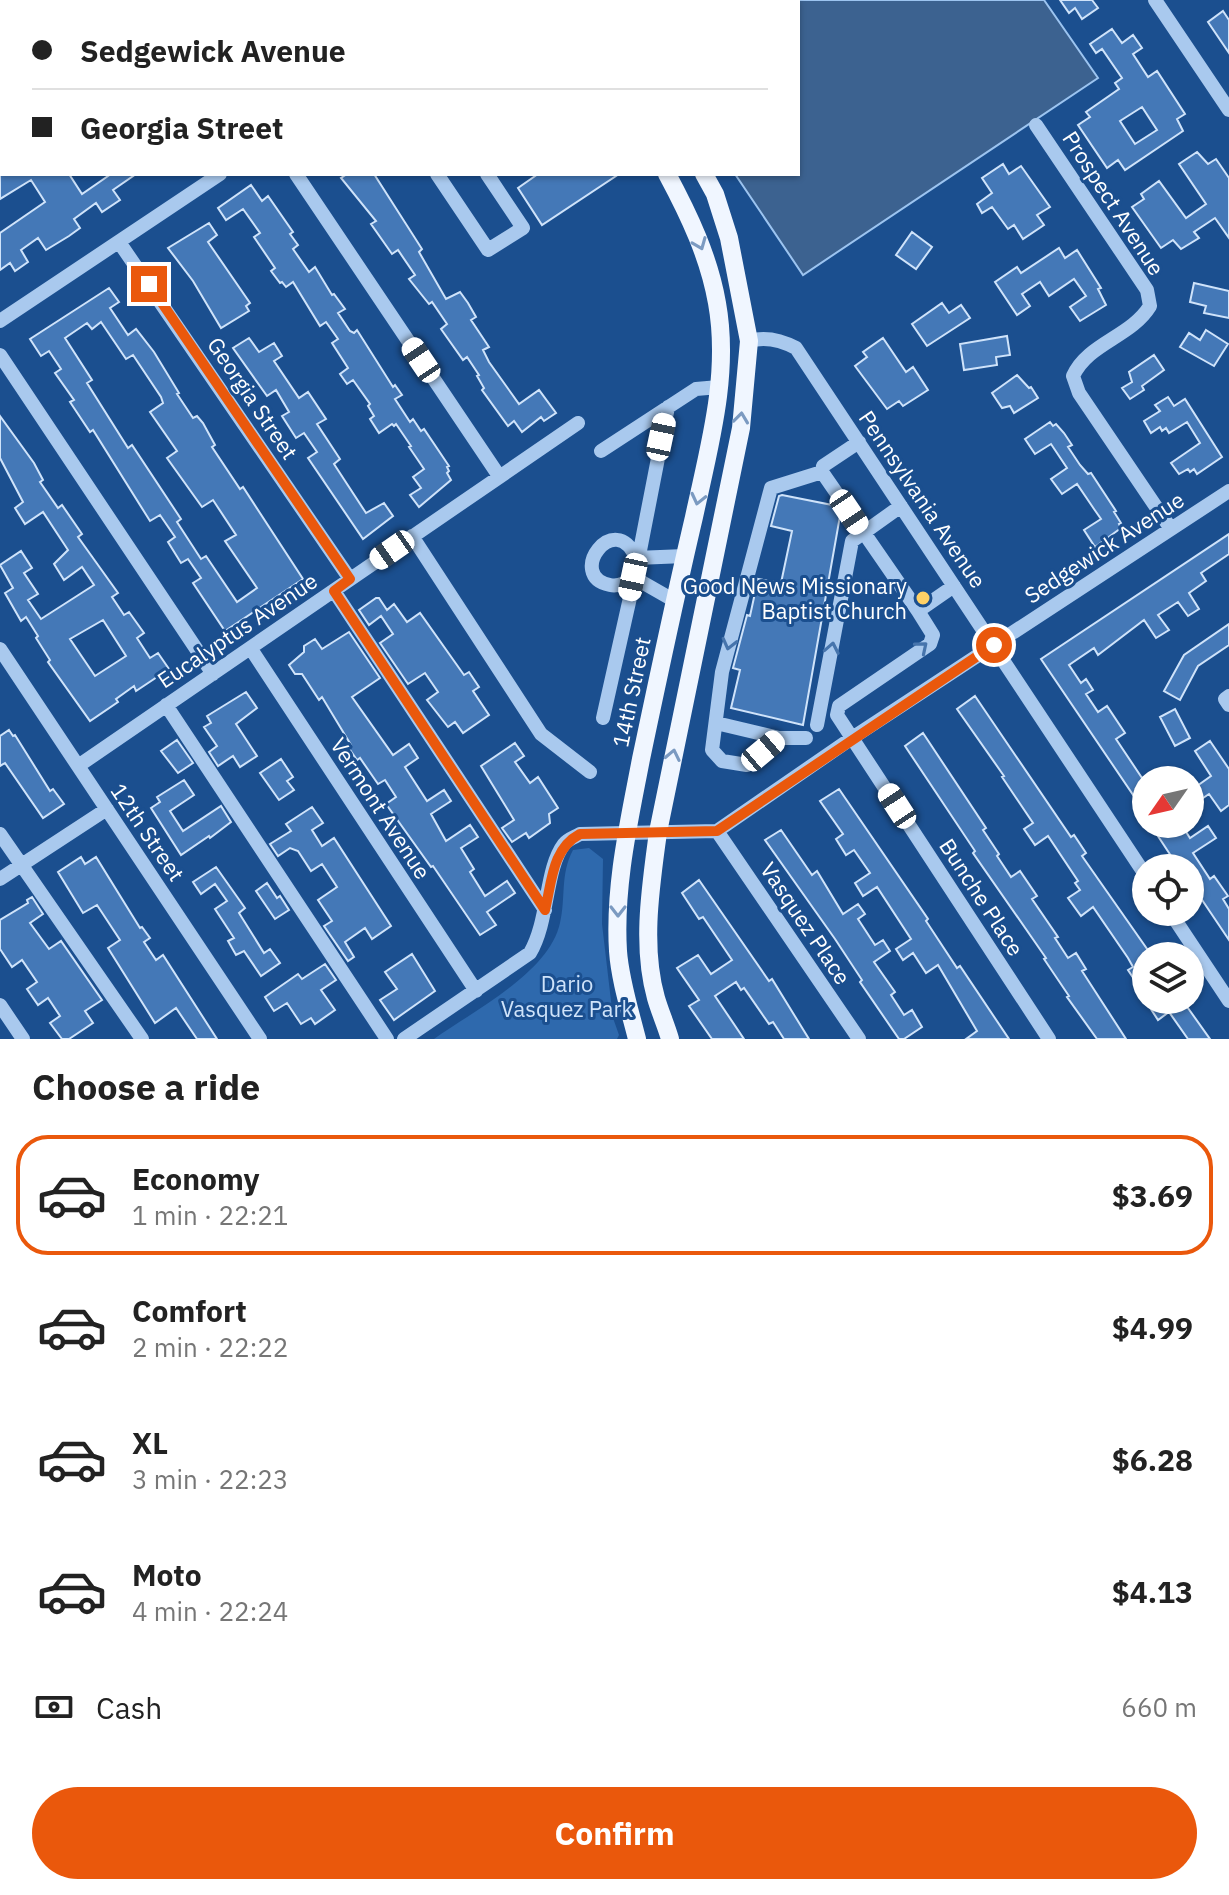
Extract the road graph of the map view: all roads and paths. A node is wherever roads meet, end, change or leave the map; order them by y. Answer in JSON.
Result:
{"nodes":[{"id":1,"x":1155,"y":0,"type":"edge"},
{"id":2,"x":1226,"y":100,"type":"edge"},
{"id":3,"x":1036,"y":125,"type":"dead end"},
{"id":4,"x":217,"y":176,"type":"edge"},
{"id":5,"x":297,"y":176,"type":"edge"},
{"id":6,"x":438,"y":176,"type":"edge"},
{"id":7,"x":488,"y":176,"type":"edge"},
{"id":8,"x":668,"y":176,"type":"edge"},
{"id":9,"x":705,"y":176,"type":"edge"},
{"id":10,"x":119,"y":242,"type":"junction"},
{"id":11,"x":0,"y":321,"type":"edge"},
{"id":12,"x":749,"y":341,"type":"junction"},
{"id":13,"x":0,"y":355,"type":"edge"},
{"id":14,"x":719,"y":387,"type":"junction"},
{"id":15,"x":668,"y":407,"type":"junction"},
{"id":16,"x":578,"y":423,"type":"dead end"},
{"id":17,"x":859,"y":442,"type":"junction"},
{"id":18,"x":601,"y":451,"type":"dead end"},
{"id":19,"x":822,"y":472,"type":"junction"},
{"id":20,"x":499,"y":476,"type":"junction"},
{"id":21,"x":1229,"y":491,"type":"edge"},
{"id":22,"x":901,"y":506,"type":"junction"},
{"id":23,"x":1171,"y":529,"type":"junction"},
{"id":24,"x":863,"y":532,"type":"junction"},
{"id":25,"x":412,"y":536,"type":"junction"},
{"id":26,"x":685,"y":556,"type":"junction"},
{"id":27,"x":636,"y":558,"type":"junction"},
{"id":28,"x":633,"y":577,"type":"junction"},
{"id":29,"x":350,"y":579,"type":"junction"},
{"id":30,"x":954,"y":586,"type":"junction"},
{"id":31,"x":334,"y":591,"type":"junction"},
{"id":32,"x":675,"y":601,"type":"junction"},
{"id":33,"x":918,"y":611,"type":"junction"},
{"id":34,"x":994,"y":645,"type":"junction"},
{"id":35,"x":0,"y":649,"type":"edge"},
{"id":36,"x":251,"y":649,"type":"junction"},
{"id":37,"x":213,"y":674,"type":"junction"},
{"id":38,"x":1229,"y":696,"type":"edge"},
{"id":39,"x":166,"y":705,"type":"junction"},
{"id":40,"x":1229,"y":705,"type":"edge"},
{"id":41,"x":838,"y":709,"type":"junction"},
{"id":42,"x":603,"y":718,"type":"dead end"},
{"id":43,"x":716,"y":723,"type":"junction"},
{"id":44,"x":817,"y":725,"type":"junction"},
{"id":45,"x":779,"y":738,"type":"junction"},
{"id":46,"x":806,"y":738,"type":"junction"},
{"id":47,"x":852,"y":738,"type":"junction"},
{"id":48,"x":820,"y":760,"type":"junction"},
{"id":49,"x":78,"y":766,"type":"junction"},
{"id":50,"x":590,"y":772,"type":"dead end"},
{"id":51,"x":107,"y":809,"type":"junction"},
{"id":52,"x":717,"y":831,"type":"junction"},
{"id":53,"x":658,"y":832,"type":"junction"},
{"id":54,"x":627,"y":833,"type":"junction"},
{"id":55,"x":0,"y":834,"type":"edge"},
{"id":56,"x":1132,"y":855,"type":"edge"},
{"id":57,"x":22,"y":865,"type":"junction"},
{"id":58,"x":0,"y":879,"type":"edge"},
{"id":59,"x":545,"y":910,"type":"junction"},
{"id":60,"x":1179,"y":926,"type":"edge"},
{"id":61,"x":476,"y":991,"type":"junction"},
{"id":62,"x":1229,"y":1001,"type":"edge"},
{"id":63,"x":0,"y":1005,"type":"edge"},
{"id":64,"x":23,"y":1039,"type":"edge"},
{"id":65,"x":142,"y":1039,"type":"edge"},
{"id":66,"x":260,"y":1039,"type":"edge"},
{"id":67,"x":387,"y":1039,"type":"edge"},
{"id":68,"x":404,"y":1039,"type":"edge"},
{"id":69,"x":637,"y":1039,"type":"edge"},
{"id":70,"x":670,"y":1039,"type":"edge"},
{"id":71,"x":859,"y":1039,"type":"edge"},
{"id":72,"x":1049,"y":1039,"type":"edge"}],
"edges":[{"from":1,"to":2,"type":"street"},
{"from":3,"to":23,"type":"street","name":"Prospect Avenue"},
{"from":4,"to":10,"type":"street"},
{"from":5,"to":20,"type":"street"},
{"from":6,"to":7,"type":"street"},
{"from":8,"to":14,"type":"main road","name":"14th Street","one_way":true},
{"from":9,"to":12,"type":"main road"},
{"from":10,"to":11,"type":"street"},
{"from":10,"to":29,"type":"street","name":"Georgia Street"},
{"from":12,"to":17,"type":"street","name":"Pennsylvania Avenue"},
{"from":53,"to":12,"type":"main road","one_way":true},
{"from":13,"to":37,"type":"street"},
{"from":14,"to":15,"type":"street"},
{"from":14,"to":26,"type":"main road","name":"14th Street","one_way":true},
{"from":15,"to":18,"type":"street"},
{"from":15,"to":27,"type":"street"},
{"from":16,"to":20,"type":"street","name":"Eucalyptus Avenue"},
{"from":17,"to":19,"type":"street"},
{"from":17,"to":22,"type":"street","name":"Pennsylvania Avenue"},
{"from":19,"to":24,"type":"street"},
{"from":19,"to":43,"type":"street","one_way":true},
{"from":20,"to":25,"type":"street","name":"Eucalyptus Avenue"},
{"from":21,"to":23,"type":"street","name":"Sedgewick Avenue"},
{"from":22,"to":24,"type":"street"},
{"from":22,"to":30,"type":"street","name":"Pennsylvania Avenue"},
{"from":23,"to":34,"type":"street","name":"Sedgewick Avenue"},
{"from":24,"to":33,"type":"street"},
{"from":44,"to":24,"type":"street","one_way":true},
{"from":25,"to":29,"type":"street","name":"Eucalyptus Avenue"},
{"from":25,"to":50,"type":"street"},
{"from":26,"to":27,"type":"street"},
{"from":26,"to":32,"type":"main road","name":"14th Street"},
{"from":27,"to":28,"type":"street"},
{"from":27,"to":28,"type":"street"},
{"from":28,"to":32,"type":"street"},
{"from":28,"to":42,"type":"street"},
{"from":29,"to":31,"type":"street","name":"Eucalyptus Avenue"},
{"from":30,"to":33,"type":"street"},
{"from":30,"to":34,"type":"street","name":"Pennsylvania Avenue"},
{"from":31,"to":36,"type":"street","name":"Eucalyptus Avenue"},
{"from":31,"to":59,"type":"street"},
{"from":32,"to":54,"type":"main road","name":"14th Street"},
{"from":41,"to":33,"type":"street","one_way":true},
{"from":34,"to":47,"type":"street","name":"Sedgewick Avenue"},
{"from":34,"to":56,"type":"street","name":"Pennsylvania Avenue"},
{"from":35,"to":49,"type":"street","name":"12th Street"},
{"from":36,"to":37,"type":"street","name":"Eucalyptus Avenue"},
{"from":36,"to":61,"type":"street","name":"Vermont Avenue"},
{"from":37,"to":39,"type":"street","name":"Eucalyptus Avenue"},
{"from":38,"to":40,"type":"street"},
{"from":39,"to":49,"type":"street","name":"Eucalyptus Avenue"},
{"from":39,"to":67,"type":"street"},
{"from":41,"to":44,"type":"street"},
{"from":41,"to":47,"type":"street","name":"Bunche Place"},
{"from":43,"to":45,"type":"street"},
{"from":43,"to":45,"type":"street"},
{"from":44,"to":46,"type":"street"},
{"from":45,"to":46,"type":"street"},
{"from":46,"to":48,"type":"street"},
{"from":47,"to":48,"type":"street","name":"Sedgewick Avenue"},
{"from":47,"to":72,"type":"street","name":"Bunche Place"},
{"from":48,"to":52,"type":"street","name":"Sedgewick Avenue"},
{"from":49,"to":51,"type":"street","name":"12th Street"},
{"from":51,"to":57,"type":"street"},
{"from":51,"to":66,"type":"street","name":"12th Street"},
{"from":52,"to":53,"type":"street"},
{"from":52,"to":71,"type":"street","name":"Vasquez Place"},
{"from":53,"to":54,"type":"street"},
{"from":53,"to":70,"type":"main road"},
{"from":54,"to":59,"type":"street"},
{"from":54,"to":69,"type":"main road","name":"14th Street","one_way":true},
{"from":55,"to":57,"type":"street"},
{"from":57,"to":58,"type":"street"},
{"from":57,"to":65,"type":"street"},
{"from":59,"to":61,"type":"street"},
{"from":60,"to":62,"type":"street"},
{"from":61,"to":68,"type":"street"},
{"from":63,"to":64,"type":"street"}]}
